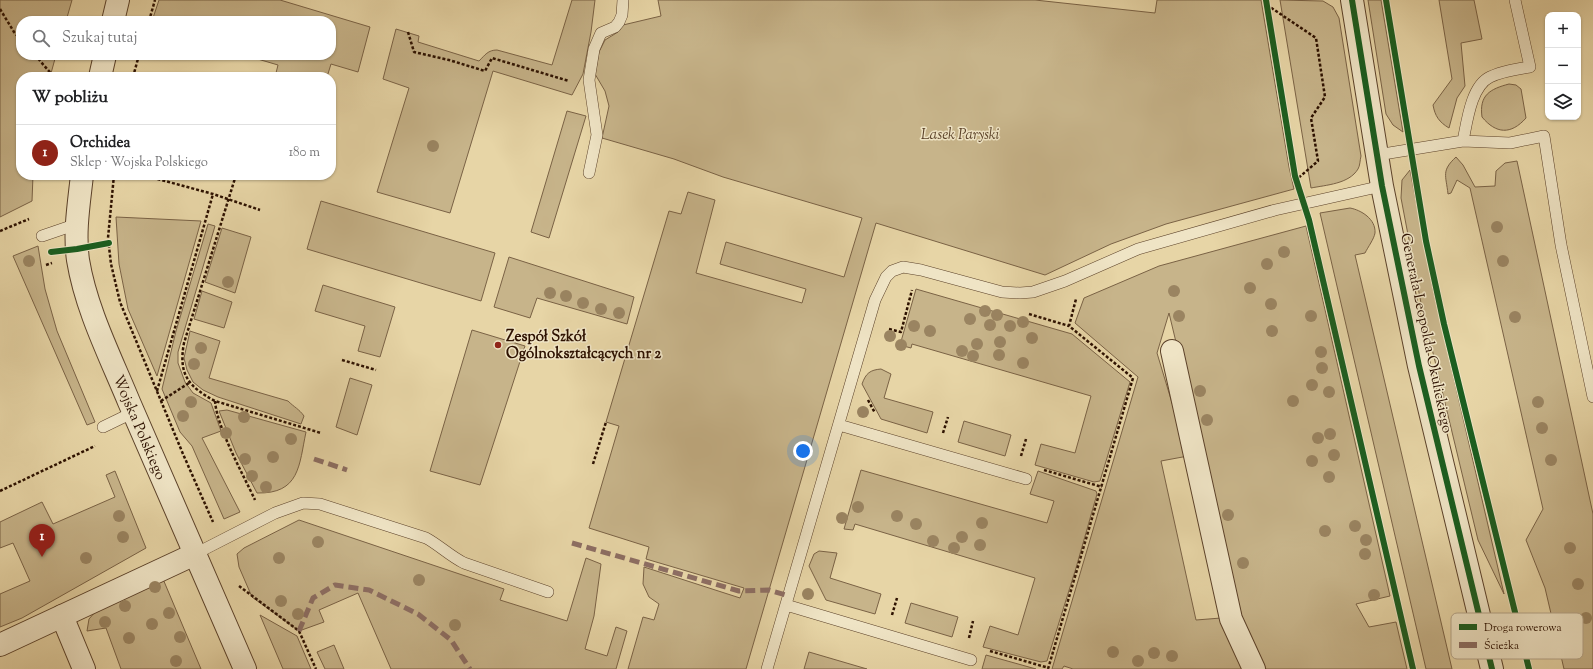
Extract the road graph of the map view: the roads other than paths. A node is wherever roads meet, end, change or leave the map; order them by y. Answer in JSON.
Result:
{"nodes":[{"id":1,"x":118,"y":0,"type":"edge"},
{"id":2,"x":623,"y":0,"type":"edge"},
{"id":3,"x":1352,"y":0,"type":"edge"},
{"id":4,"x":1515,"y":0,"type":"edge"},
{"id":5,"x":114,"y":16,"type":"edge"},
{"id":6,"x":104,"y":60,"type":"edge"},
{"id":7,"x":101,"y":72,"type":"edge"},
{"id":8,"x":1463,"y":141,"type":"junction"},
{"id":9,"x":1377,"y":155,"type":"junction"},
{"id":10,"x":589,"y":173,"type":"dead end"},
{"id":11,"x":81,"y":180,"type":"edge"},
{"id":12,"x":1382,"y":186,"type":"junction"},
{"id":13,"x":77,"y":224,"type":"junction"},
{"id":14,"x":42,"y":236,"type":"dead end"},
{"id":15,"x":1172,"y":351,"type":"dead end"},
{"id":16,"x":1593,"y":397,"type":"edge"},
{"id":17,"x":134,"y":412,"type":"junction"},
{"id":18,"x":839,"y":425,"type":"junction"},
{"id":19,"x":103,"y":426,"type":"dead end"},
{"id":20,"x":1026,"y":479,"type":"dead end"},
{"id":21,"x":196,"y":554,"type":"junction"},
{"id":22,"x":548,"y":592,"type":"dead end"},
{"id":23,"x":786,"y":605,"type":"junction"},
{"id":24,"x":1479,"y":613,"type":"edge"},
{"id":25,"x":62,"y":616,"type":"junction"},
{"id":26,"x":0,"y":645,"type":"edge"},
{"id":27,"x":1490,"y":659,"type":"edge"},
{"id":28,"x":971,"y":660,"type":"dead end"},
{"id":29,"x":84,"y":669,"type":"edge"},
{"id":30,"x":245,"y":669,"type":"edge"},
{"id":31,"x":767,"y":669,"type":"edge"},
{"id":32,"x":1254,"y":669,"type":"edge"},
{"id":33,"x":1492,"y":669,"type":"edge"}],
"edges":[{"from":1,"to":5,"type":"street"},
{"from":2,"to":10,"type":"lane"},
{"from":3,"to":9,"type":"street","name":"Generała Leopolda Okulickiego"},
{"from":4,"to":8,"type":"lane"},
{"from":6,"to":7,"type":"street"},
{"from":8,"to":9,"type":"lane"},
{"from":8,"to":16,"type":"lane"},
{"from":9,"to":12,"type":"street","name":"Generała Leopolda Okulickiego"},
{"from":11,"to":13,"type":"street","name":"Wojska Polskiego"},
{"from":12,"to":18,"type":"lane"},
{"from":12,"to":24,"type":"street","name":"Generała Leopolda Okulickiego"},
{"from":13,"to":14,"type":"lane"},
{"from":13,"to":17,"type":"street","name":"Wojska Polskiego"},
{"from":15,"to":32,"type":"street"},
{"from":17,"to":19,"type":"lane"},
{"from":17,"to":21,"type":"street","name":"Wojska Polskiego"},
{"from":18,"to":20,"type":"lane"},
{"from":18,"to":23,"type":"lane"},
{"from":21,"to":22,"type":"lane"},
{"from":21,"to":25,"type":"street"},
{"from":21,"to":30,"type":"street","name":"Wojska Polskiego"},
{"from":23,"to":28,"type":"lane"},
{"from":23,"to":31,"type":"lane"},
{"from":25,"to":26,"type":"street"},
{"from":25,"to":29,"type":"street"},
{"from":27,"to":33,"type":"street","name":"Generała Leopolda Okulickiego"}]}
